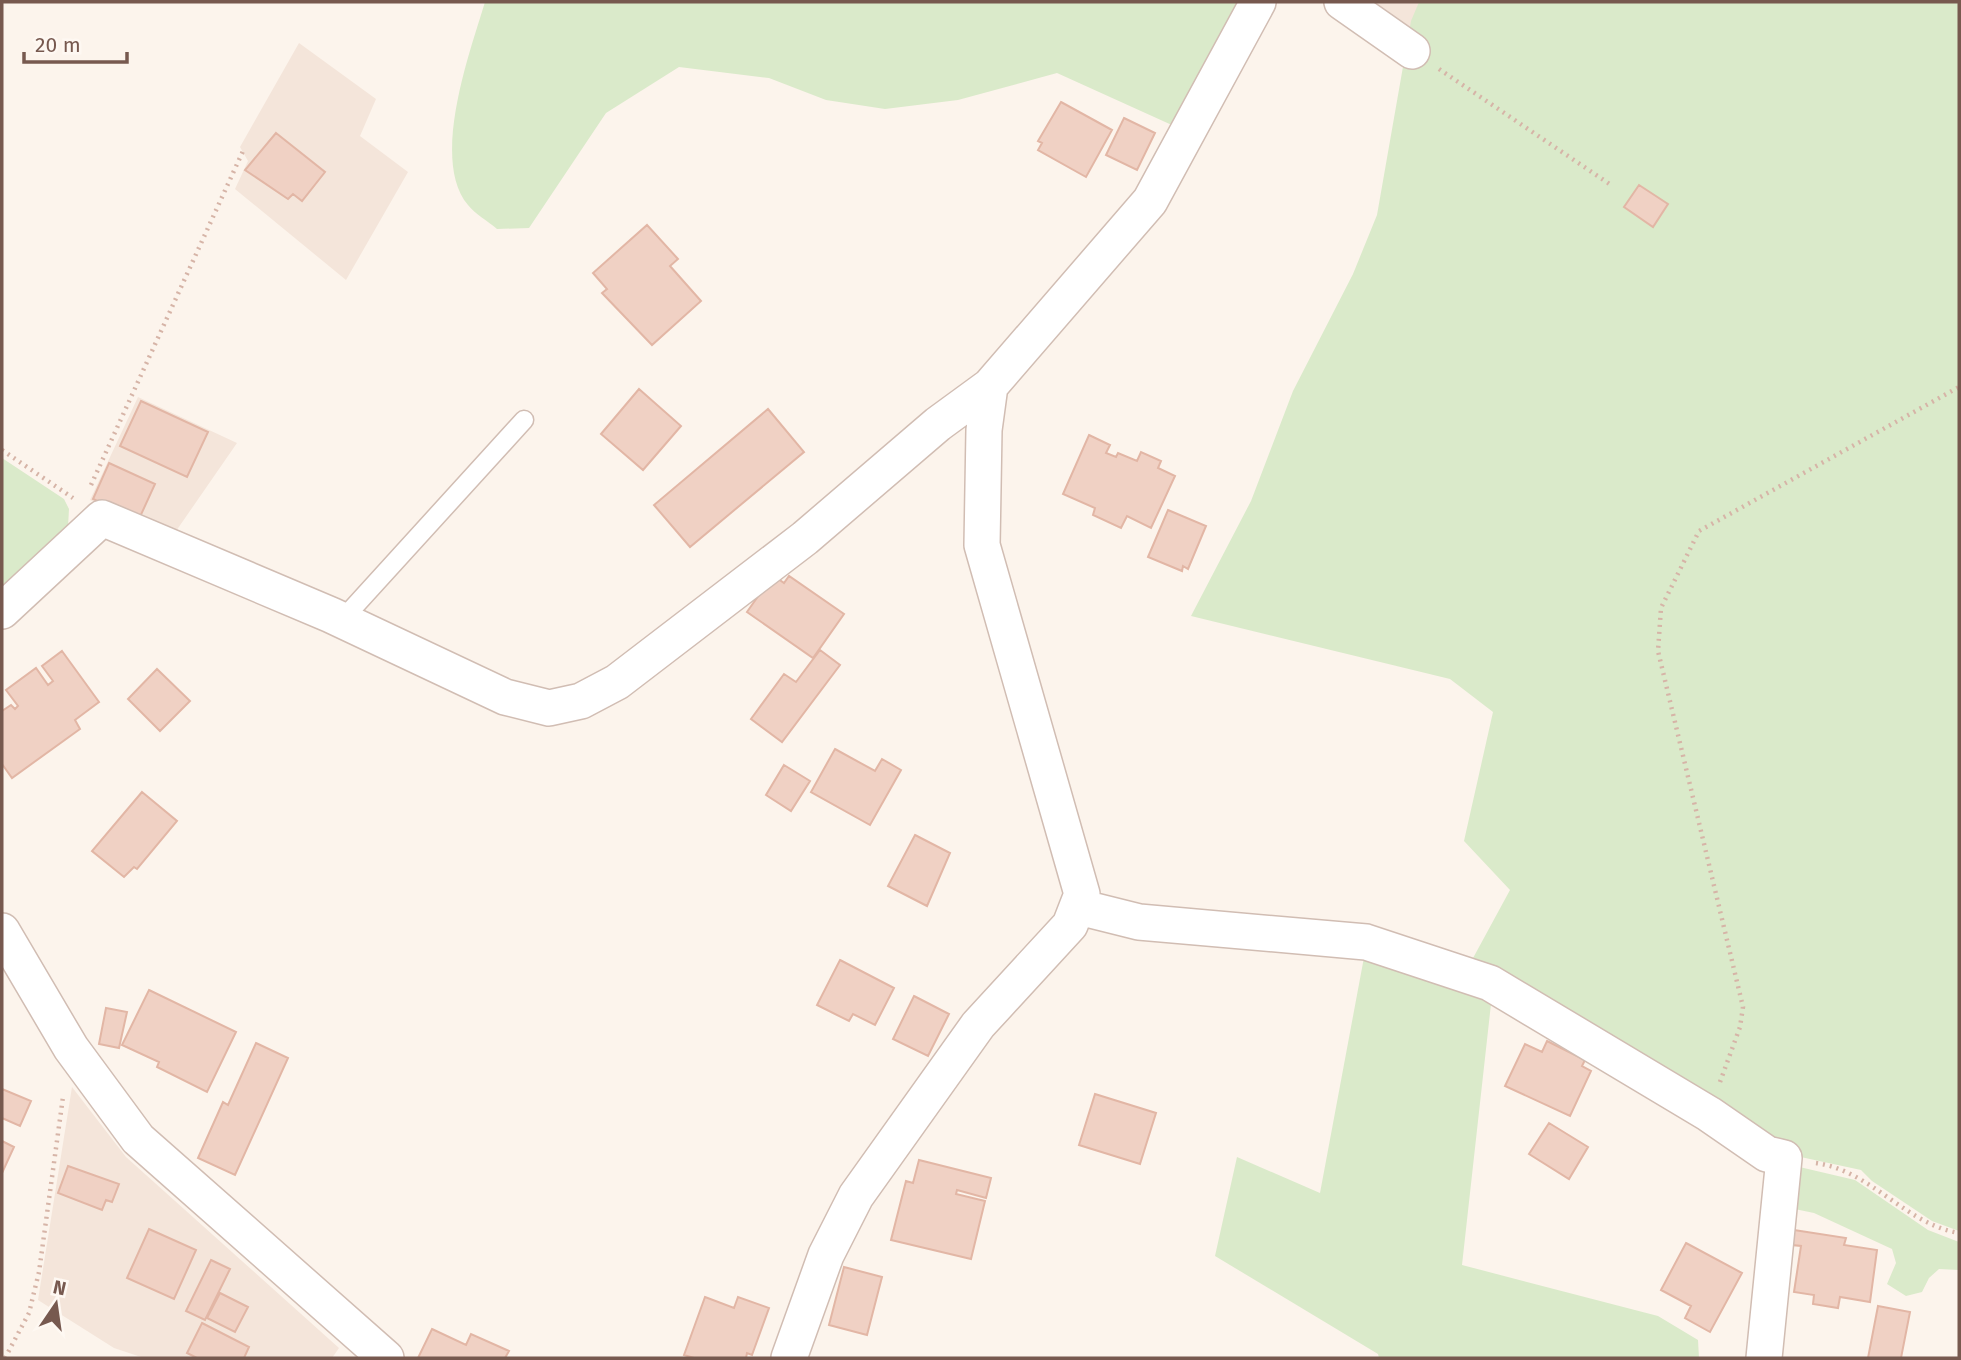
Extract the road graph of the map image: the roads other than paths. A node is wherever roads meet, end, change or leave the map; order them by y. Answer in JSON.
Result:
{"nodes":[{"id":1,"x":1258,"y":2,"type":"edge"},
{"id":2,"x":1342,"y":2,"type":"edge"},
{"id":3,"x":1412,"y":51,"type":"road end"},
{"id":4,"x":990,"y":386,"type":"junction"},
{"id":5,"x":524,"y":420,"type":"dead end"},
{"id":6,"x":2,"y":611,"type":"edge"},
{"id":7,"x":342,"y":620,"type":"junction"},
{"id":8,"x":1079,"y":907,"type":"junction"},
{"id":9,"x":2,"y":931,"type":"edge"},
{"id":10,"x":386,"y":1358,"type":"edge"},
{"id":11,"x":789,"y":1358,"type":"edge"},
{"id":12,"x":1764,"y":1358,"type":"edge"}],
"edges":[{"from":1,"to":4,"type":"street"},
{"from":2,"to":3,"type":"street"},
{"from":4,"to":7,"type":"street"},
{"from":4,"to":8,"type":"street"},
{"from":5,"to":7,"type":"lane"},
{"from":6,"to":7,"type":"street"},
{"from":8,"to":11,"type":"street"},
{"from":8,"to":12,"type":"street"},
{"from":9,"to":10,"type":"street"}]}
